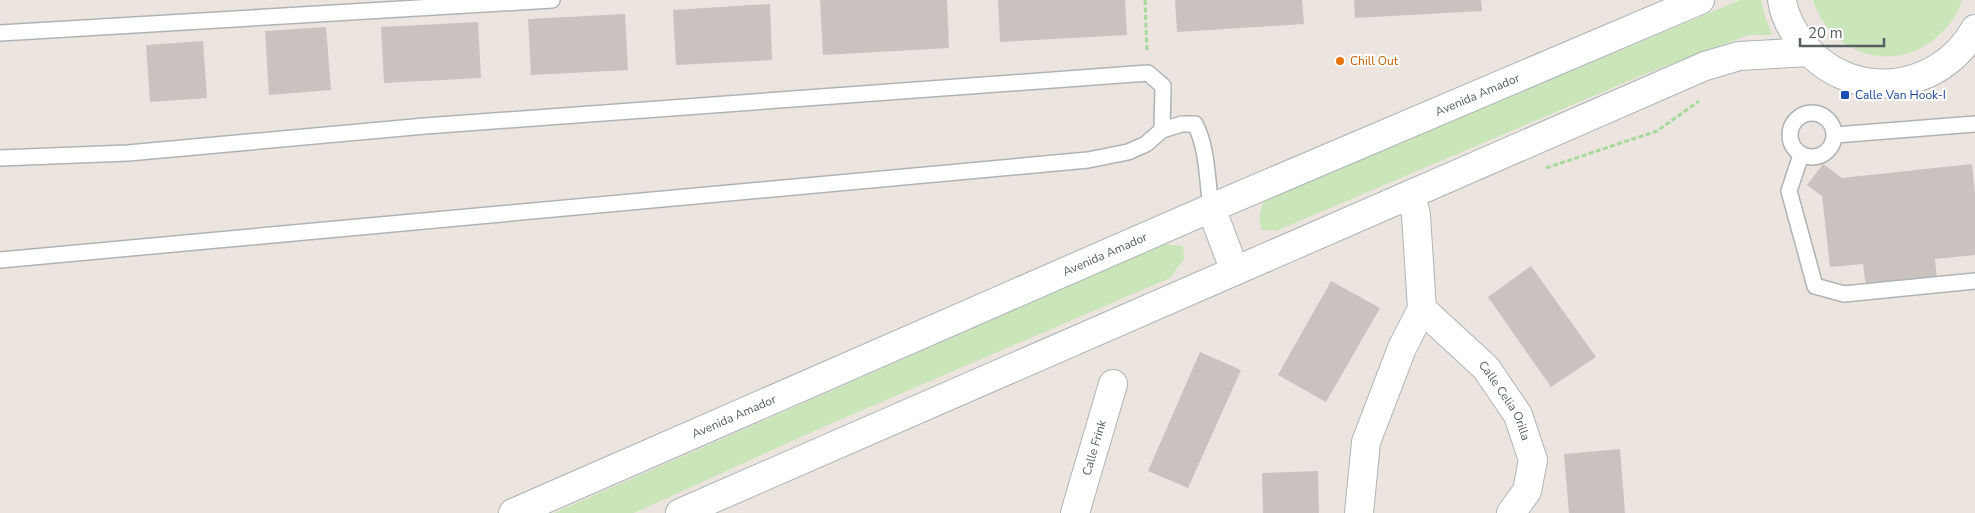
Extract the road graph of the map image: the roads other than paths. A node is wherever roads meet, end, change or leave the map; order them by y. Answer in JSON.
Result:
{"nodes":[{"id":1,"x":552,"y":0,"type":"edge"},
{"id":2,"x":1700,"y":0,"type":"edge"},
{"id":3,"x":1782,"y":0,"type":"edge"},
{"id":4,"x":0,"y":34,"type":"edge"},
{"id":5,"x":1972,"y":39,"type":"edge"},
{"id":6,"x":1809,"y":52,"type":"junction"},
{"id":7,"x":1975,"y":124,"type":"edge"},
{"id":8,"x":1162,"y":130,"type":"junction"},
{"id":9,"x":1834,"y":135,"type":"junction"},
{"id":10,"x":1800,"y":155,"type":"junction"},
{"id":11,"x":0,"y":158,"type":"edge"},
{"id":12,"x":1411,"y":194,"type":"junction"},
{"id":13,"x":1211,"y":208,"type":"junction"},
{"id":14,"x":0,"y":260,"type":"edge"},
{"id":15,"x":1235,"y":271,"type":"junction"},
{"id":16,"x":1975,"y":282,"type":"edge"},
{"id":17,"x":1422,"y":309,"type":"junction"},
{"id":18,"x":1113,"y":384,"type":"dead end"},
{"id":19,"x":513,"y":513,"type":"edge"},
{"id":20,"x":680,"y":513,"type":"edge"},
{"id":21,"x":1075,"y":513,"type":"edge"},
{"id":22,"x":1359,"y":513,"type":"edge"},
{"id":23,"x":1511,"y":513,"type":"edge"}],
"edges":[{"from":1,"to":4,"type":"lane"},
{"from":2,"to":13,"type":"main road","name":"Avenida Amador"},
{"from":3,"to":6,"type":"main road"},
{"from":5,"to":6,"type":"main road"},
{"from":6,"to":12,"type":"main road"},
{"from":7,"to":9,"type":"lane"},
{"from":8,"to":11,"type":"lane"},
{"from":8,"to":13,"type":"lane"},
{"from":8,"to":14,"type":"lane"},
{"from":9,"to":10,"type":"lane"},
{"from":9,"to":10,"type":"lane"},
{"from":10,"to":16,"type":"lane"},
{"from":12,"to":15,"type":"main road"},
{"from":12,"to":17,"type":"main road"},
{"from":13,"to":15,"type":"main road"},
{"from":13,"to":19,"type":"main road","name":"Avenida Amador"},
{"from":15,"to":20,"type":"main road"},
{"from":17,"to":22,"type":"main road"},
{"from":17,"to":23,"type":"main road","name":"Calle Celia Orilla"},
{"from":18,"to":21,"type":"main road","name":"Calle Frink"}]}
